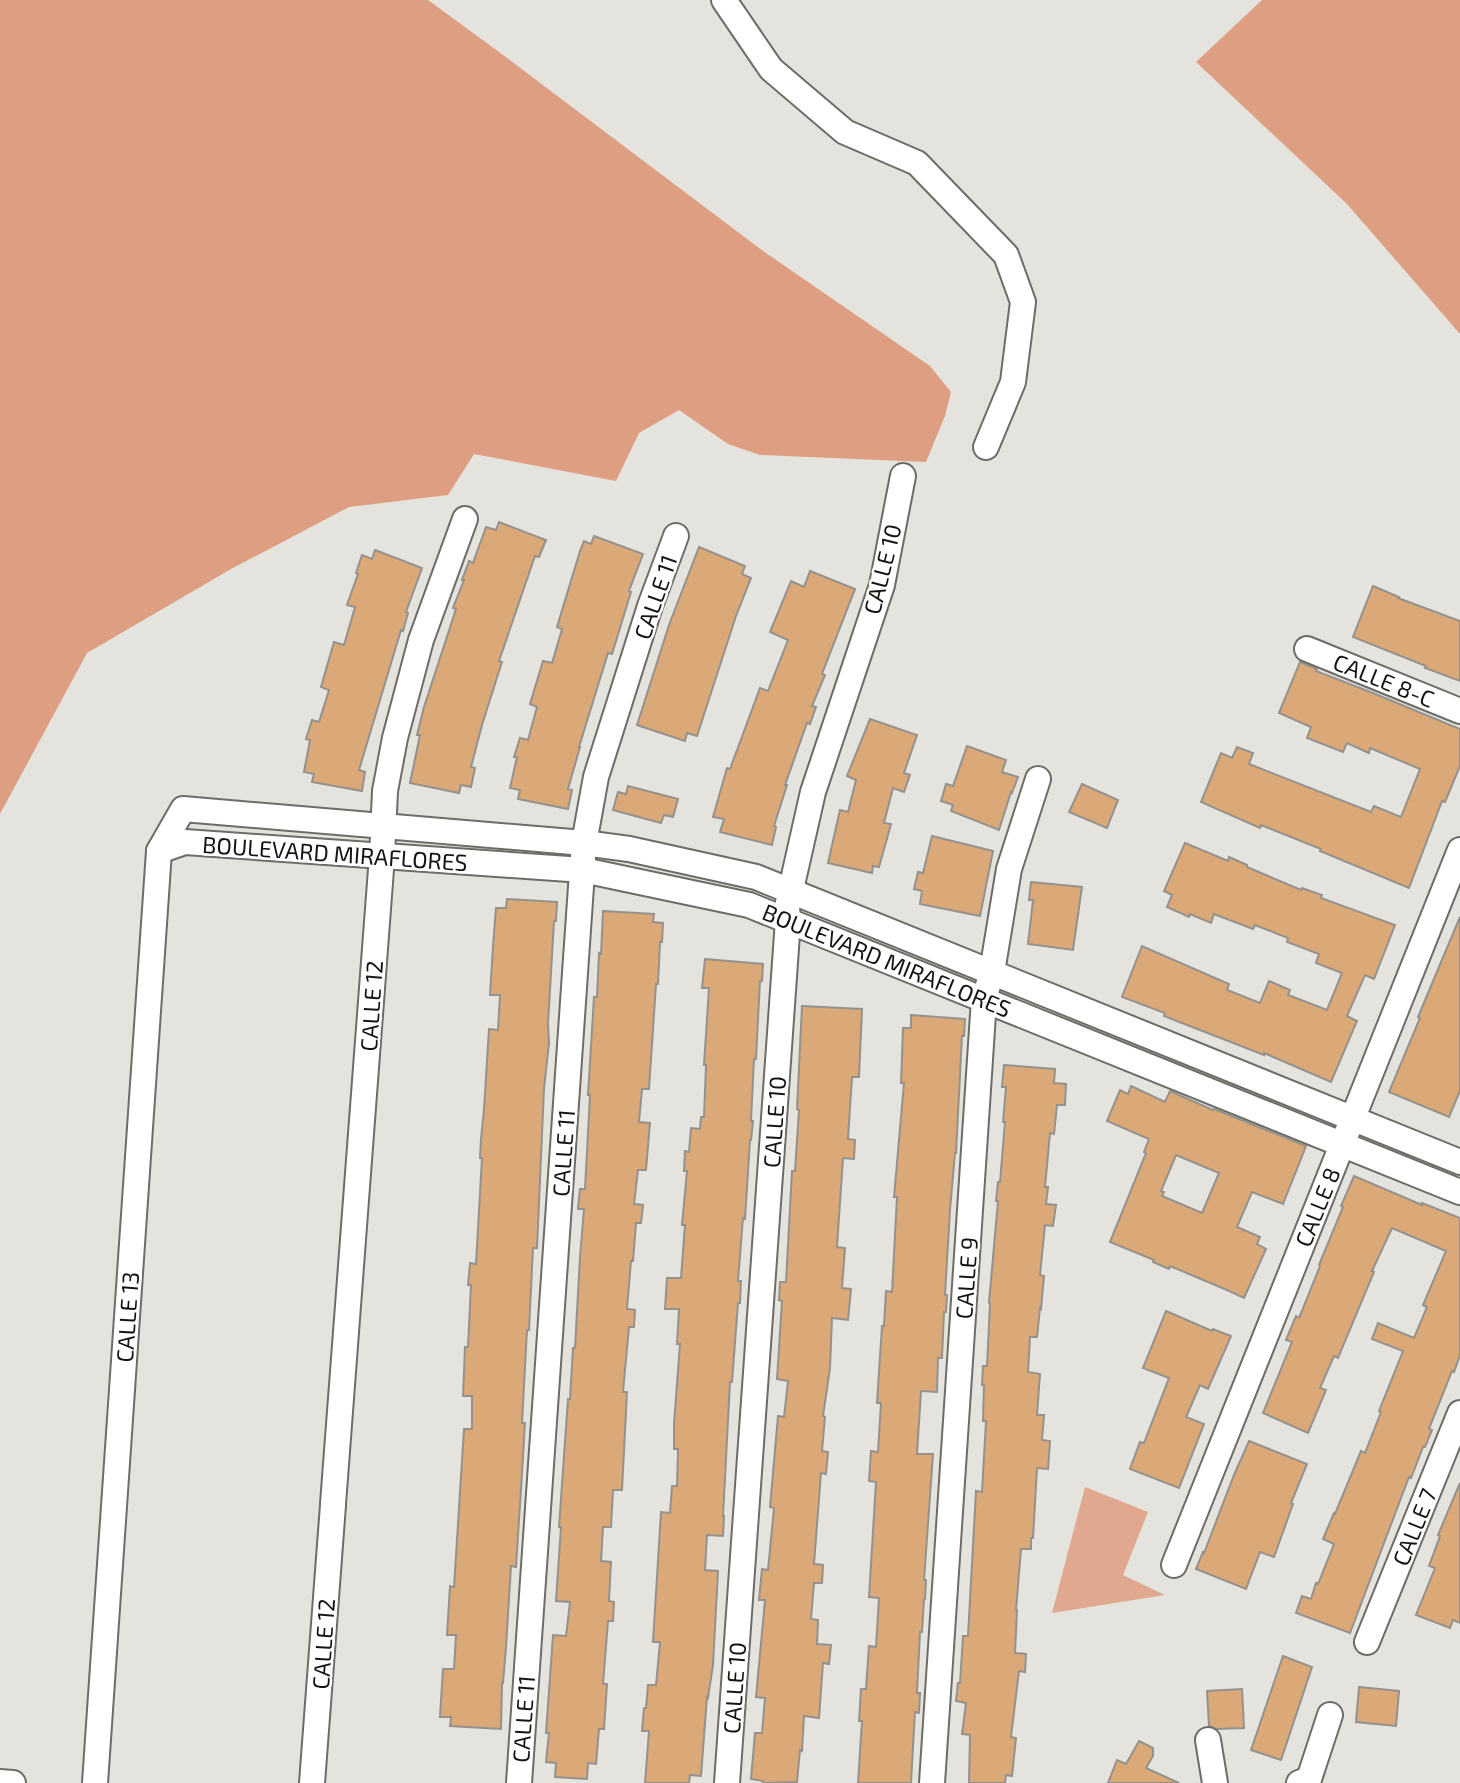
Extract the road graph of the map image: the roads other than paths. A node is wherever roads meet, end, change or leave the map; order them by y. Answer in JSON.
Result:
{"nodes":[{"id":1,"x":724,"y":0,"type":"edge"},
{"id":2,"x":986,"y":447,"type":"dead end"},
{"id":3,"x":903,"y":476,"type":"dead end"},
{"id":4,"x":465,"y":519,"type":"dead end"},
{"id":5,"x":676,"y":536,"type":"dead end"},
{"id":6,"x":1307,"y":649,"type":"dead end"},
{"id":7,"x":1460,"y":711,"type":"edge"},
{"id":8,"x":1038,"y":779,"type":"dead end"},
{"id":9,"x":383,"y":825,"type":"junction"},
{"id":10,"x":584,"y":843,"type":"junction"},
{"id":11,"x":1460,"y":850,"type":"edge"},
{"id":12,"x":159,"y":851,"type":"junction"},
{"id":13,"x":382,"y":856,"type":"junction"},
{"id":14,"x":583,"y":870,"type":"junction"},
{"id":15,"x":790,"y":890,"type":"junction"},
{"id":16,"x":788,"y":920,"type":"junction"},
{"id":17,"x":992,"y":972,"type":"junction"},
{"id":18,"x":984,"y":999,"type":"junction"},
{"id":19,"x":1352,"y":1118,"type":"junction"},
{"id":20,"x":1342,"y":1144,"type":"junction"},
{"id":21,"x":1460,"y":1162,"type":"edge"},
{"id":22,"x":1460,"y":1192,"type":"edge"},
{"id":23,"x":1460,"y":1413,"type":"edge"},
{"id":24,"x":1174,"y":1565,"type":"dead end"},
{"id":25,"x":1367,"y":1642,"type":"dead end"},
{"id":26,"x":1330,"y":1715,"type":"dead end"},
{"id":27,"x":1208,"y":1740,"type":"dead end"},
{"id":28,"x":0,"y":1782,"type":"edge"},
{"id":29,"x":13,"y":1783,"type":"edge"},
{"id":30,"x":94,"y":1783,"type":"edge"},
{"id":31,"x":312,"y":1783,"type":"edge"},
{"id":32,"x":519,"y":1783,"type":"edge"},
{"id":33,"x":727,"y":1783,"type":"edge"},
{"id":34,"x":932,"y":1783,"type":"edge"},
{"id":35,"x":1215,"y":1783,"type":"edge"},
{"id":36,"x":1299,"y":1783,"type":"edge"}],
"edges":[{"from":1,"to":2,"type":"street"},
{"from":3,"to":15,"type":"street","name":"CALLE 10"},
{"from":4,"to":9,"type":"street","name":"CALLE 12"},
{"from":5,"to":10,"type":"street","name":"CALLE 11"},
{"from":6,"to":7,"type":"street","name":"CALLE 8-C"},
{"from":8,"to":17,"type":"street","name":"CALLE 9"},
{"from":9,"to":10,"type":"street","name":"BOULEVARD MIRAFLORES"},
{"from":9,"to":12,"type":"street","name":"BOULEVARD MIRAFLORES"},
{"from":9,"to":13,"type":"street","name":"CALLE 12"},
{"from":10,"to":14,"type":"street","name":"CALLE 11"},
{"from":10,"to":15,"type":"street","name":"BOULEVARD MIRAFLORES"},
{"from":11,"to":19,"type":"street","name":"CALLE 8"},
{"from":12,"to":13,"type":"street","name":"BOULEVARD MIRAFLORES"},
{"from":12,"to":30,"type":"street","name":"CALLE 13"},
{"from":13,"to":14,"type":"street","name":"BOULEVARD MIRAFLORES"},
{"from":13,"to":31,"type":"street","name":"CALLE 12"},
{"from":14,"to":16,"type":"street","name":"BOULEVARD MIRAFLORES"},
{"from":14,"to":32,"type":"street","name":"CALLE 11"},
{"from":15,"to":16,"type":"street","name":"CALLE 10"},
{"from":15,"to":17,"type":"street","name":"BOULEVARD MIRAFLORES"},
{"from":16,"to":18,"type":"street","name":"BOULEVARD MIRAFLORES"},
{"from":16,"to":33,"type":"street","name":"CALLE 10"},
{"from":17,"to":18,"type":"street","name":"CALLE 9"},
{"from":17,"to":19,"type":"street","name":"BOULEVARD MIRAFLORES"},
{"from":18,"to":20,"type":"street","name":"BOULEVARD MIRAFLORES"},
{"from":18,"to":34,"type":"street","name":"CALLE 9"},
{"from":19,"to":20,"type":"street","name":"CALLE 8"},
{"from":19,"to":21,"type":"street","name":"BOULEVARD MIRAFLORES"},
{"from":20,"to":22,"type":"street","name":"BOULEVARD MIRAFLORES"},
{"from":20,"to":24,"type":"street","name":"CALLE 8"},
{"from":23,"to":25,"type":"street","name":"CALLE 7"},
{"from":26,"to":36,"type":"street"},
{"from":27,"to":35,"type":"street"},
{"from":28,"to":29,"type":"street"}]}
